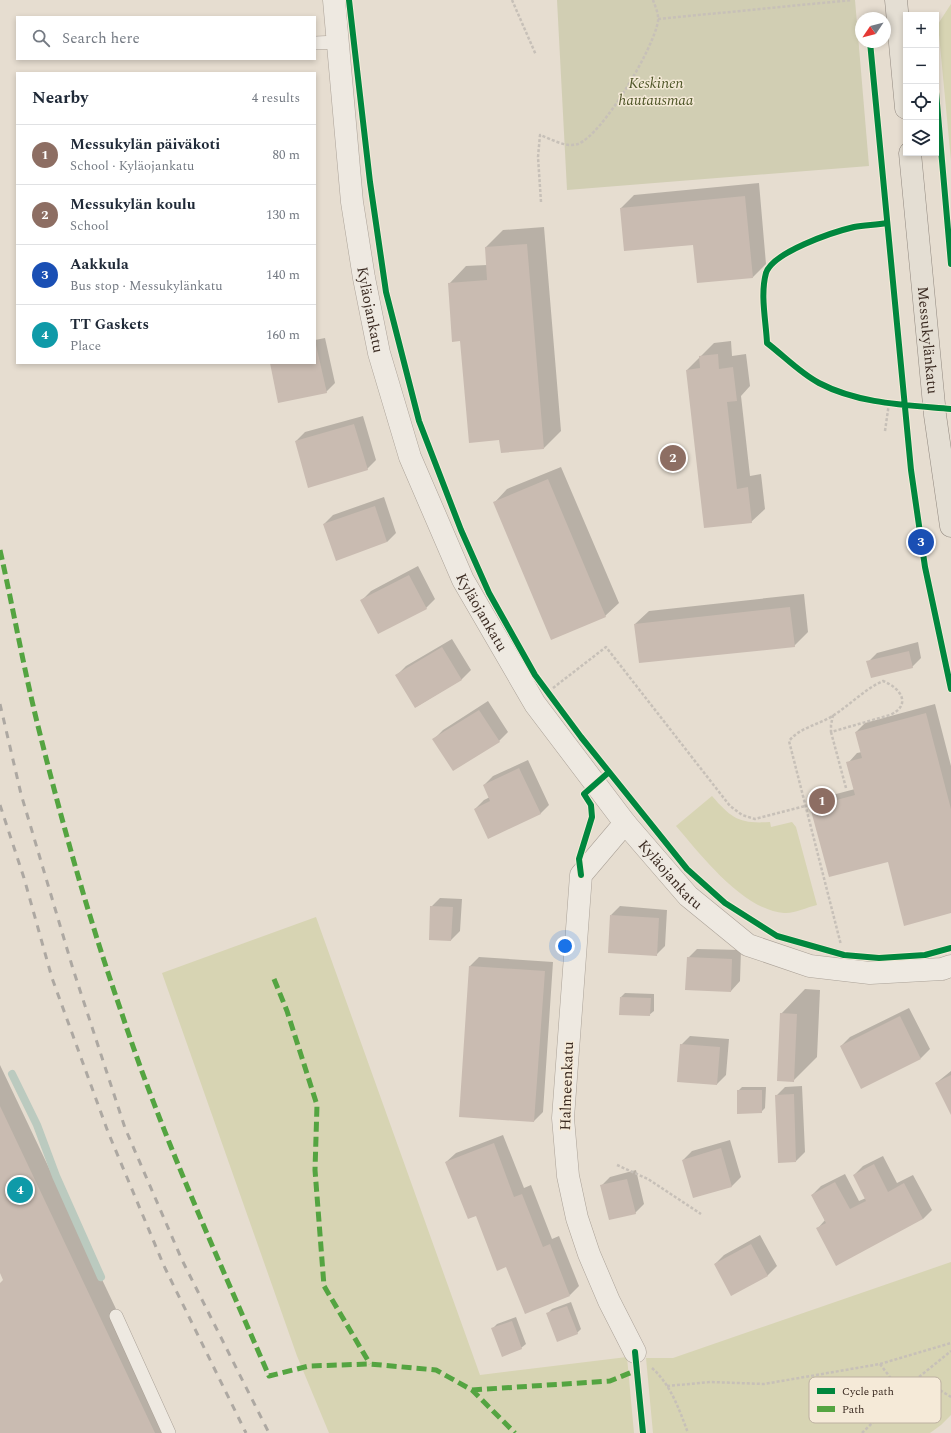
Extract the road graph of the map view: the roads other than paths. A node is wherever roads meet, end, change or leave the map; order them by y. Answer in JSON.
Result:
{"nodes":[{"id":1,"x":334,"y":0,"type":"edge"},
{"id":2,"x":896,"y":0,"type":"edge"},
{"id":3,"x":339,"y":42,"type":"junction"},
{"id":4,"x":316,"y":43,"type":"edge"},
{"id":5,"x":904,"y":84,"type":"edge"},
{"id":6,"x":910,"y":156,"type":"edge"},
{"id":7,"x":951,"y":526,"type":"edge"},
{"id":8,"x":625,"y":823,"type":"junction"},
{"id":9,"x":951,"y":966,"type":"edge"},
{"id":10,"x":116,"y":1316,"type":"dead end"},
{"id":11,"x":635,"y":1352,"type":"road end"},
{"id":12,"x":169,"y":1433,"type":"edge"}],
"edges":[{"from":1,"to":3,"type":"street","name":"Kyläojankatu"},
{"from":2,"to":5,"type":"main road"},
{"from":3,"to":4,"type":"lane"},
{"from":3,"to":8,"type":"street","name":"Kyläojankatu"},
{"from":6,"to":7,"type":"main road","name":"Messukylänkatu"},
{"from":8,"to":9,"type":"street","name":"Kyläojankatu"},
{"from":8,"to":11,"type":"street","name":"Halmeenkatu"},
{"from":10,"to":12,"type":"lane"}]}
